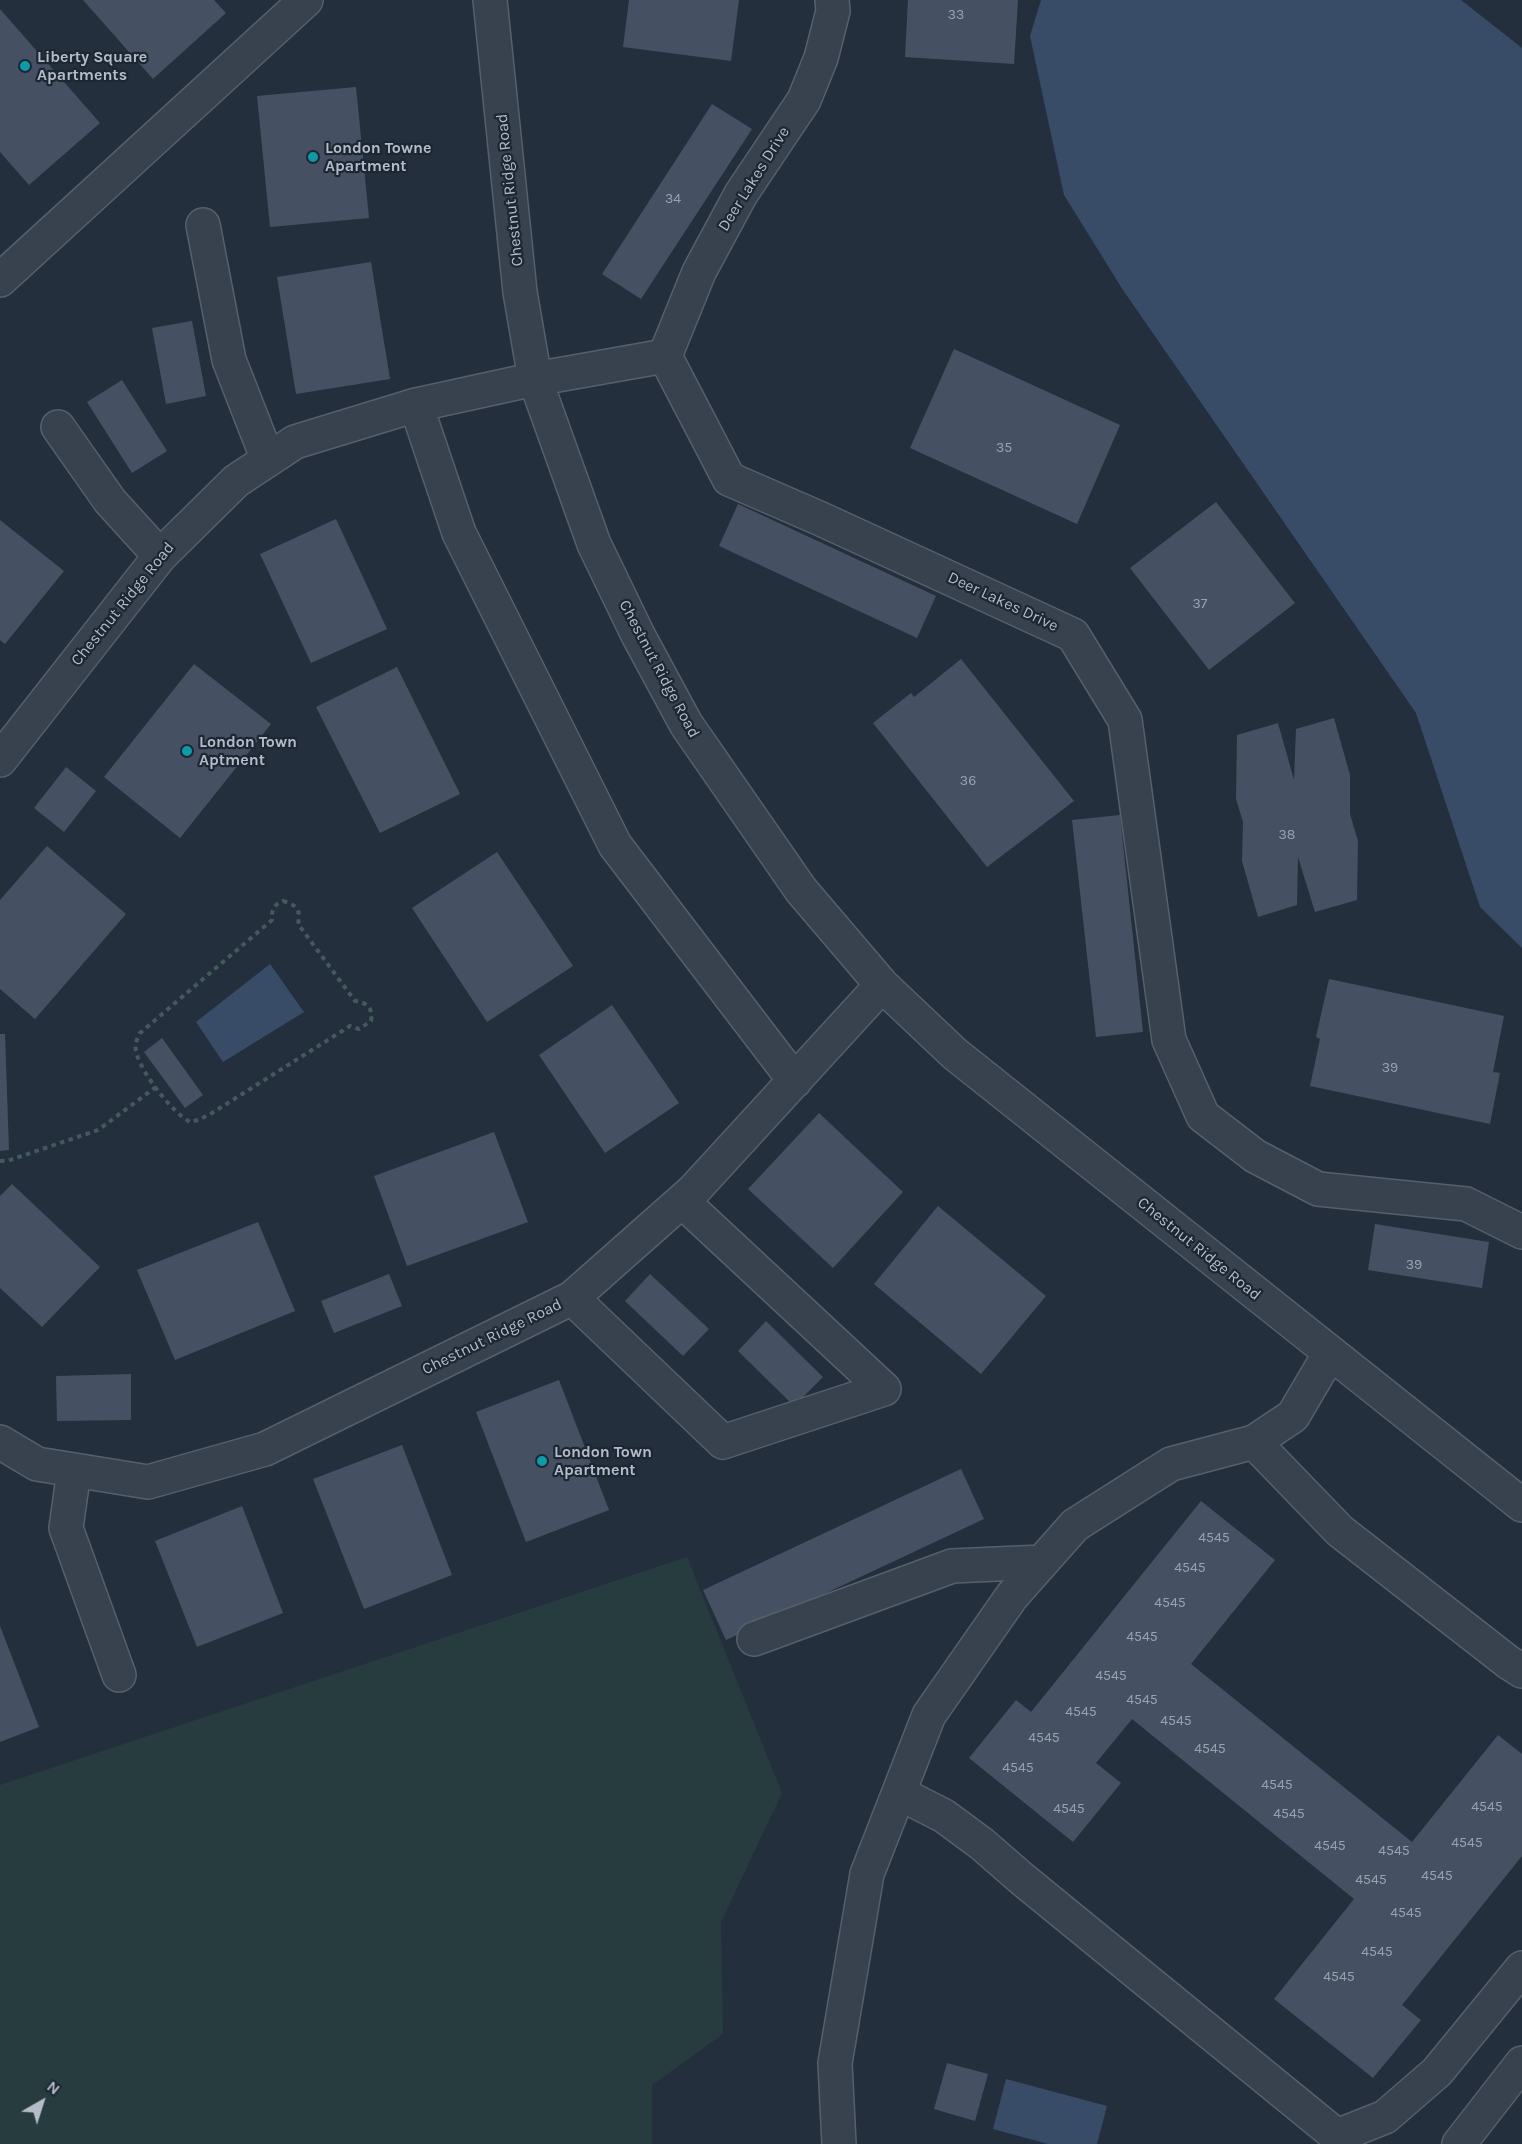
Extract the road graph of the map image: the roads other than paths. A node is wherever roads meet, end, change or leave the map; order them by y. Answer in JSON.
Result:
{"nodes":[{"id":1,"x":306,"y":0,"type":"edge"},
{"id":2,"x":490,"y":0,"type":"edge"},
{"id":3,"x":832,"y":0,"type":"edge"},
{"id":4,"x":203,"y":225,"type":"dead end"},
{"id":5,"x":0,"y":280,"type":"edge"},
{"id":6,"x":665,"y":356,"type":"junction"},
{"id":7,"x":535,"y":379,"type":"junction"},
{"id":8,"x":416,"y":405,"type":"junction"},
{"id":9,"x":58,"y":427,"type":"dead end"},
{"id":10,"x":268,"y":460,"type":"junction"},
{"id":11,"x":160,"y":556,"type":"junction"},
{"id":12,"x":0,"y":760,"type":"edge"},
{"id":13,"x":882,"y":985,"type":"junction"},
{"id":14,"x":795,"y":1081,"type":"junction"},
{"id":15,"x":682,"y":1201,"type":"junction"},
{"id":16,"x":1522,"y":1232,"type":"edge"},
{"id":17,"x":572,"y":1298,"type":"junction"},
{"id":18,"x":1330,"y":1353,"type":"junction"},
{"id":19,"x":0,"y":1442,"type":"edge"},
{"id":20,"x":1254,"y":1442,"type":"junction"},
{"id":21,"x":74,"y":1471,"type":"junction"},
{"id":22,"x":1522,"y":1505,"type":"edge"},
{"id":23,"x":1042,"y":1562,"type":"junction"},
{"id":24,"x":754,"y":1639,"type":"dead end"},
{"id":25,"x":1522,"y":1671,"type":"edge"},
{"id":26,"x":119,"y":1675,"type":"dead end"},
{"id":27,"x":899,"y":1793,"type":"junction"},
{"id":28,"x":1522,"y":1968,"type":"edge"},
{"id":29,"x":1522,"y":2063,"type":"edge"},
{"id":30,"x":1334,"y":2140,"type":"edge"},
{"id":31,"x":839,"y":2144,"type":"edge"},
{"id":32,"x":1459,"y":2144,"type":"edge"}],
"edges":[{"from":1,"to":5,"type":"street"},
{"from":2,"to":7,"type":"street","name":"Chestnut Ridge Road"},
{"from":3,"to":6,"type":"street","name":"Deer Lakes Drive"},
{"from":4,"to":10,"type":"street"},
{"from":6,"to":7,"type":"street"},
{"from":6,"to":16,"type":"street","name":"Deer Lakes Drive"},
{"from":7,"to":8,"type":"street","name":"Chestnut Ridge Road"},
{"from":7,"to":13,"type":"street","name":"Chestnut Ridge Road"},
{"from":8,"to":10,"type":"street","name":"Chestnut Ridge Road"},
{"from":8,"to":14,"type":"street"},
{"from":9,"to":11,"type":"street"},
{"from":10,"to":11,"type":"street","name":"Chestnut Ridge Road"},
{"from":11,"to":12,"type":"street","name":"Chestnut Ridge Road"},
{"from":13,"to":14,"type":"street","name":"Chestnut Ridge Road"},
{"from":13,"to":18,"type":"street","name":"Chestnut Ridge Road"},
{"from":14,"to":15,"type":"street","name":"Chestnut Ridge Road"},
{"from":15,"to":17,"type":"street","name":"Chestnut Ridge Road"},
{"from":15,"to":17,"type":"street"},
{"from":17,"to":21,"type":"street","name":"Chestnut Ridge Road"},
{"from":18,"to":20,"type":"street"},
{"from":18,"to":22,"type":"street","name":"Chestnut Ridge Road"},
{"from":19,"to":21,"type":"street","name":"Chestnut Ridge Road"},
{"from":20,"to":23,"type":"street"},
{"from":20,"to":25,"type":"street"},
{"from":21,"to":26,"type":"street"},
{"from":23,"to":24,"type":"street"},
{"from":23,"to":27,"type":"street"},
{"from":27,"to":30,"type":"street"},
{"from":27,"to":31,"type":"street"},
{"from":28,"to":30,"type":"street"},
{"from":29,"to":32,"type":"street"}]}
